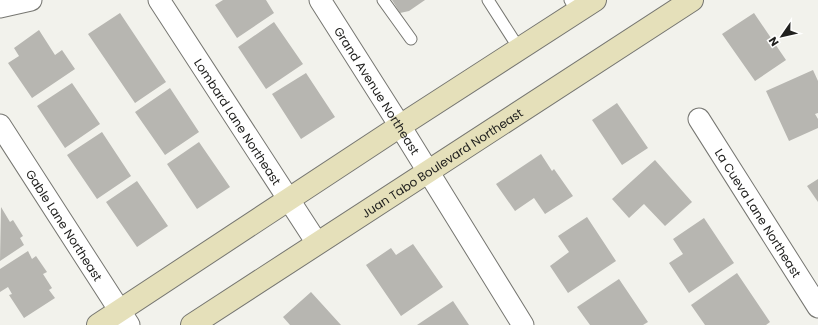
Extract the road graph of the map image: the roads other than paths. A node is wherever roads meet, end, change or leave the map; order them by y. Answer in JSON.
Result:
{"nodes":[{"id":1,"x":31,"y":0,"type":"edge"},
{"id":2,"x":159,"y":0,"type":"edge"},
{"id":3,"x":320,"y":0,"type":"edge"},
{"id":4,"x":384,"y":0,"type":"edge"},
{"id":5,"x":488,"y":0,"type":"edge"},
{"id":6,"x":596,"y":0,"type":"edge"},
{"id":7,"x":692,"y":0,"type":"edge"},
{"id":8,"x":574,"y":6,"type":"edge"},
{"id":9,"x":0,"y":7,"type":"edge"},
{"id":10,"x":411,"y":39,"type":"dead end"},
{"id":11,"x":520,"y":50,"type":"junction"},
{"id":12,"x":699,"y":119,"type":"dead end"},
{"id":13,"x":0,"y":125,"type":"edge"},
{"id":14,"x":400,"y":126,"type":"junction"},
{"id":15,"x":427,"y":170,"type":"junction"},
{"id":16,"x":288,"y":199,"type":"junction"},
{"id":17,"x":317,"y":244,"type":"junction"},
{"id":18,"x":818,"y":307,"type":"edge"},
{"id":19,"x":124,"y":318,"type":"edge"},
{"id":20,"x":98,"y":325,"type":"edge"},
{"id":21,"x":192,"y":325,"type":"edge"},
{"id":22,"x":523,"y":325,"type":"edge"}],
"edges":[{"from":1,"to":9,"type":"street"},
{"from":2,"to":16,"type":"street","name":"Lombard Lane Northeast"},
{"from":3,"to":14,"type":"street","name":"Grand Avenue Northeast"},
{"from":4,"to":10,"type":"lane"},
{"from":5,"to":11,"type":"lane"},
{"from":6,"to":8,"type":"main road"},
{"from":7,"to":15,"type":"main road","name":"Juan Tabo Boulevard Northeast"},
{"from":8,"to":11,"type":"main road"},
{"from":11,"to":14,"type":"main road"},
{"from":12,"to":18,"type":"street","name":"La Cueva Lane Northeast"},
{"from":13,"to":19,"type":"street","name":"Gable Lane Northeast"},
{"from":14,"to":15,"type":"street","name":"Grand Avenue Northeast"},
{"from":14,"to":16,"type":"main road"},
{"from":15,"to":17,"type":"main road","name":"Juan Tabo Boulevard Northeast"},
{"from":15,"to":22,"type":"street","name":"Grand Avenue Northeast"},
{"from":16,"to":17,"type":"street","name":"Lombard Lane Northeast"},
{"from":16,"to":19,"type":"main road"},
{"from":17,"to":21,"type":"main road","name":"Juan Tabo Boulevard Northeast"},
{"from":19,"to":20,"type":"main road"}]}
